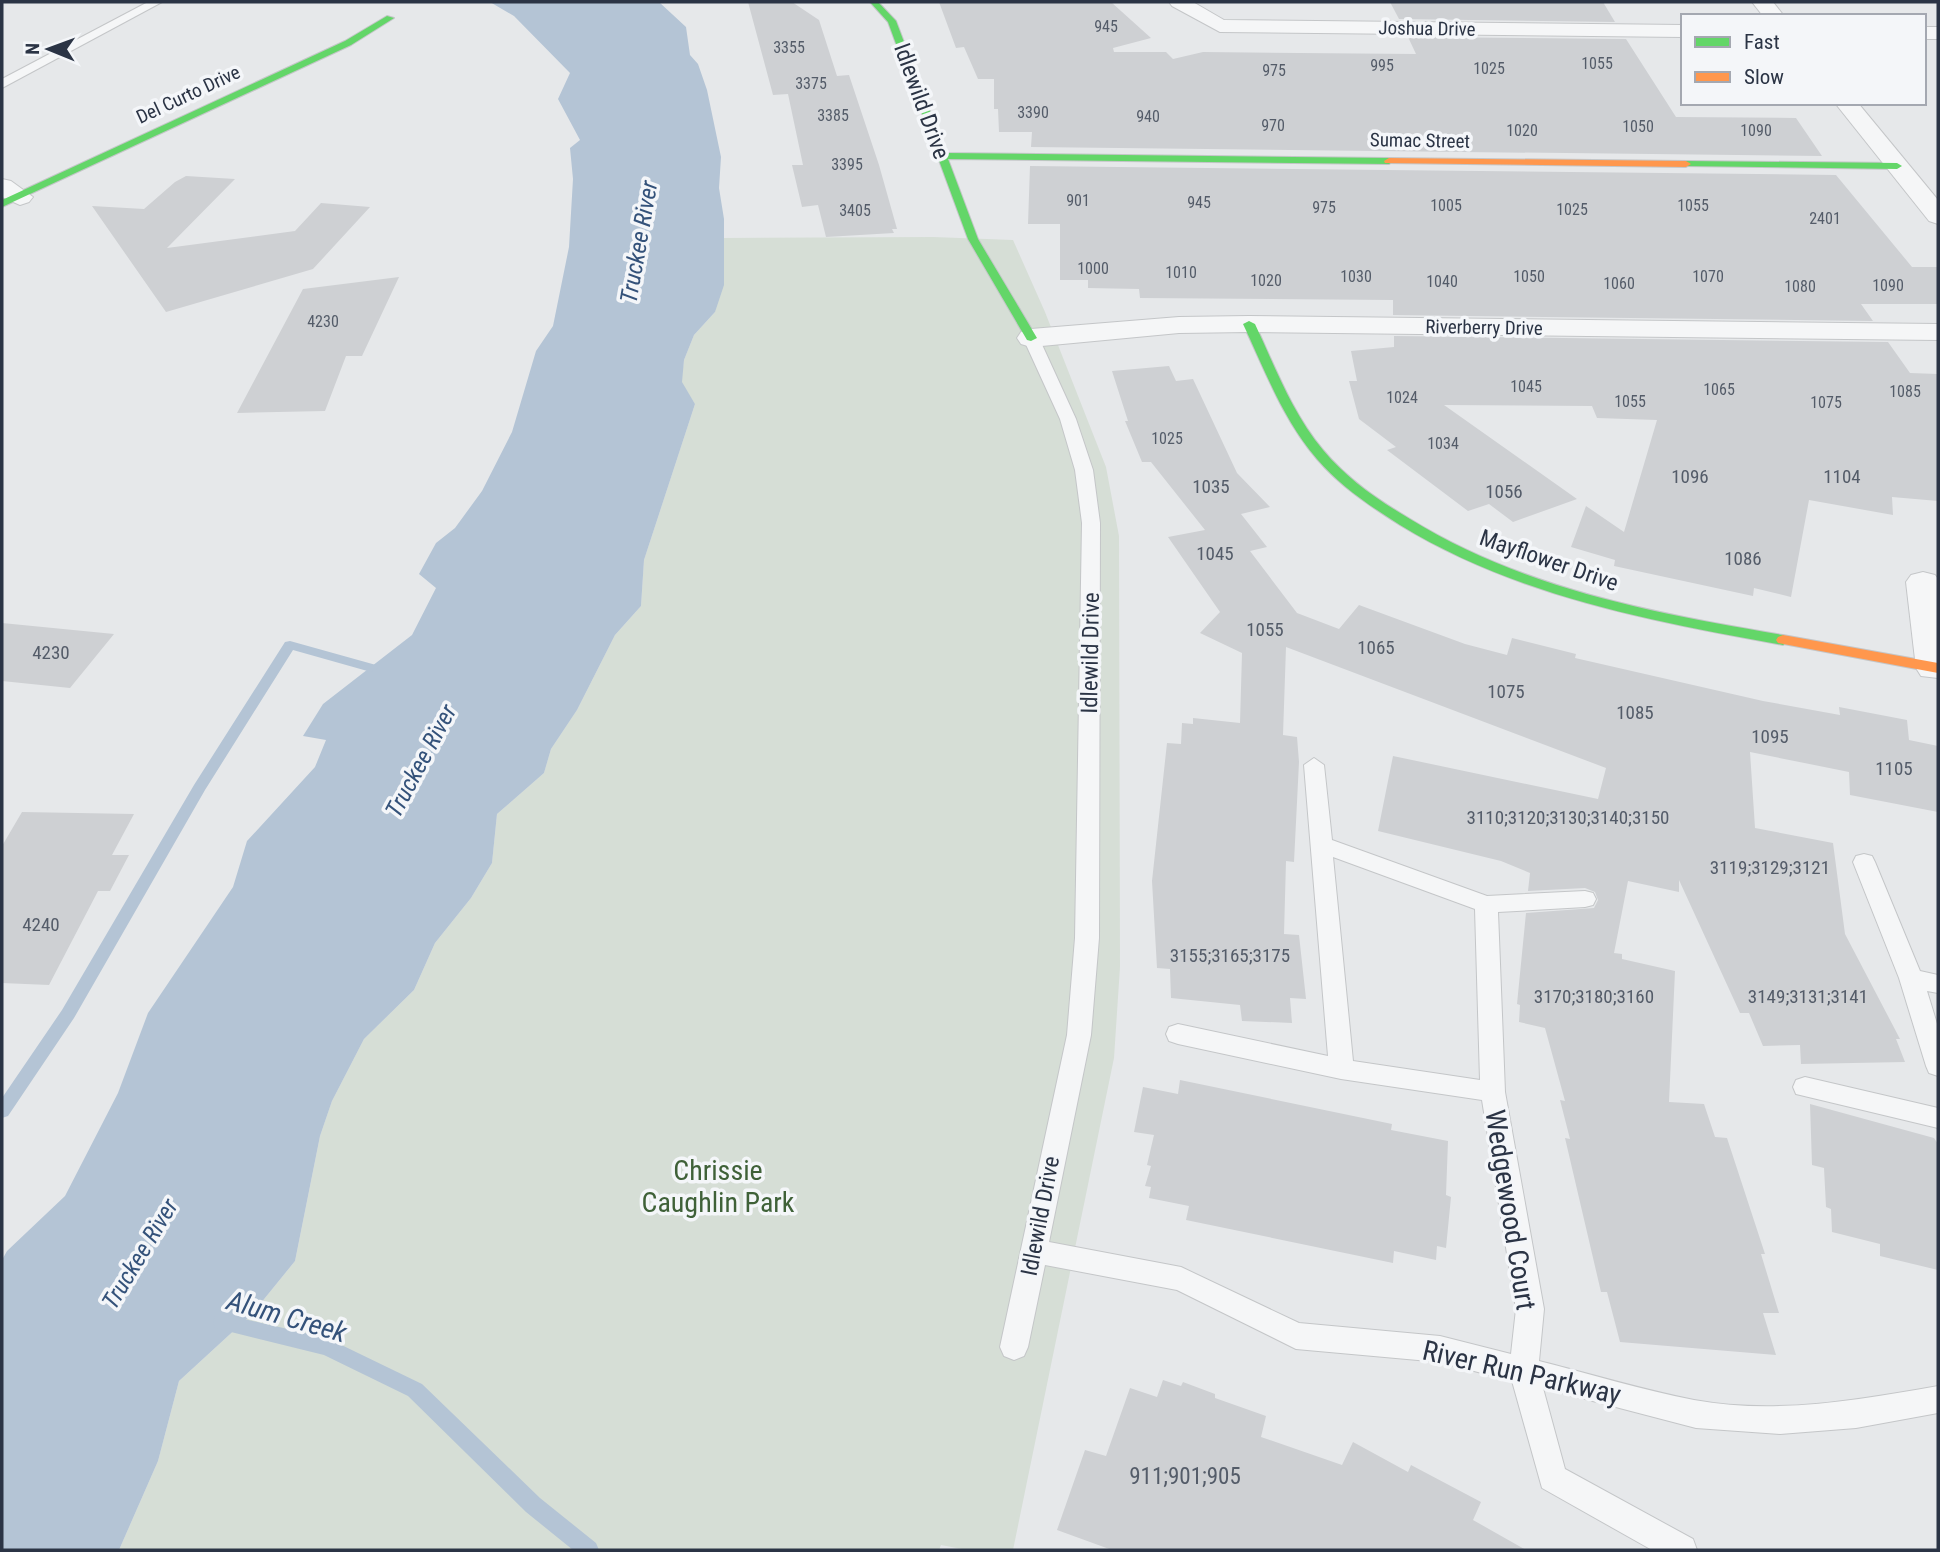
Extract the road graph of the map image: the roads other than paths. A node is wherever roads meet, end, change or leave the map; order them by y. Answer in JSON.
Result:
{"nodes":[{"id":1,"x":156,"y":2,"type":"edge"},
{"id":2,"x":874,"y":2,"type":"edge"},
{"id":3,"x":1179,"y":2,"type":"edge"},
{"id":4,"x":390,"y":18,"type":"dead end"},
{"id":5,"x":1681,"y":31,"type":"edge"},
{"id":6,"x":2,"y":84,"type":"edge"},
{"id":7,"x":1848,"y":105,"type":"edge"},
{"id":8,"x":942,"y":156,"type":"junction"},
{"id":9,"x":1897,"y":166,"type":"junction"},
{"id":10,"x":8,"y":196,"type":"edge"},
{"id":11,"x":1938,"y":216,"type":"edge"},
{"id":12,"x":1249,"y":324,"type":"junction"},
{"id":13,"x":1938,"y":332,"type":"edge"},
{"id":14,"x":1031,"y":338,"type":"junction"},
{"id":15,"x":1923,"y":582,"type":"dead end"},
{"id":16,"x":1936,"y":668,"type":"edge"},
{"id":17,"x":1314,"y":765,"type":"dead end"},
{"id":18,"x":1322,"y":845,"type":"junction"},
{"id":19,"x":1864,"y":862,"type":"dead end"},
{"id":20,"x":1585,"y":899,"type":"dead end"},
{"id":21,"x":1486,"y":904,"type":"junction"},
{"id":22,"x":1911,"y":978,"type":"junction"},
{"id":23,"x":1938,"y":984,"type":"edge"},
{"id":24,"x":1178,"y":1034,"type":"dead end"},
{"id":25,"x":1938,"y":1066,"type":"edge"},
{"id":26,"x":1341,"y":1069,"type":"junction"},
{"id":27,"x":1805,"y":1087,"type":"dead end"},
{"id":28,"x":1493,"y":1091,"type":"junction"},
{"id":29,"x":1938,"y":1118,"type":"edge"},
{"id":30,"x":1034,"y":1251,"type":"junction"},
{"id":31,"x":1014,"y":1347,"type":"dead end"},
{"id":32,"x":1524,"y":1371,"type":"junction"},
{"id":33,"x":1938,"y":1400,"type":"edge"},
{"id":34,"x":1682,"y":1550,"type":"edge"}],
"edges":[{"from":1,"to":6,"type":"lane"},
{"from":2,"to":8,"type":"street","name":"Idlewild Drive"},
{"from":3,"to":5,"type":"street","name":"Joshua Drive"},
{"from":4,"to":10,"type":"street","name":"Del Curto Drive"},
{"from":7,"to":9,"type":"street"},
{"from":8,"to":9,"type":"street","name":"Sumac Street"},
{"from":8,"to":14,"type":"street","name":"Idlewild Drive"},
{"from":9,"to":11,"type":"street"},
{"from":12,"to":13,"type":"street","name":"Riverberry Drive"},
{"from":12,"to":14,"type":"street","name":"Riverberry Drive"},
{"from":12,"to":16,"type":"street","name":"Mayflower Drive"},
{"from":14,"to":30,"type":"lane","name":"Idlewild Drive"},
{"from":15,"to":16,"type":"street"},
{"from":17,"to":18,"type":"lane"},
{"from":18,"to":21,"type":"lane"},
{"from":18,"to":26,"type":"lane"},
{"from":19,"to":22,"type":"lane"},
{"from":20,"to":21,"type":"lane"},
{"from":21,"to":28,"type":"lane","name":"Wedgewood Court"},
{"from":22,"to":23,"type":"lane"},
{"from":22,"to":25,"type":"lane"},
{"from":24,"to":26,"type":"lane","name":"Wedgewood Court"},
{"from":26,"to":28,"type":"lane","name":"Wedgewood Court"},
{"from":27,"to":29,"type":"lane"},
{"from":28,"to":32,"type":"lane","name":"Wedgewood Court"},
{"from":30,"to":31,"type":"lane","name":"Idlewild Drive"},
{"from":30,"to":32,"type":"lane","name":"River Run Parkway"},
{"from":32,"to":33,"type":"lane","name":"River Run Parkway"},
{"from":32,"to":34,"type":"lane"}]}
